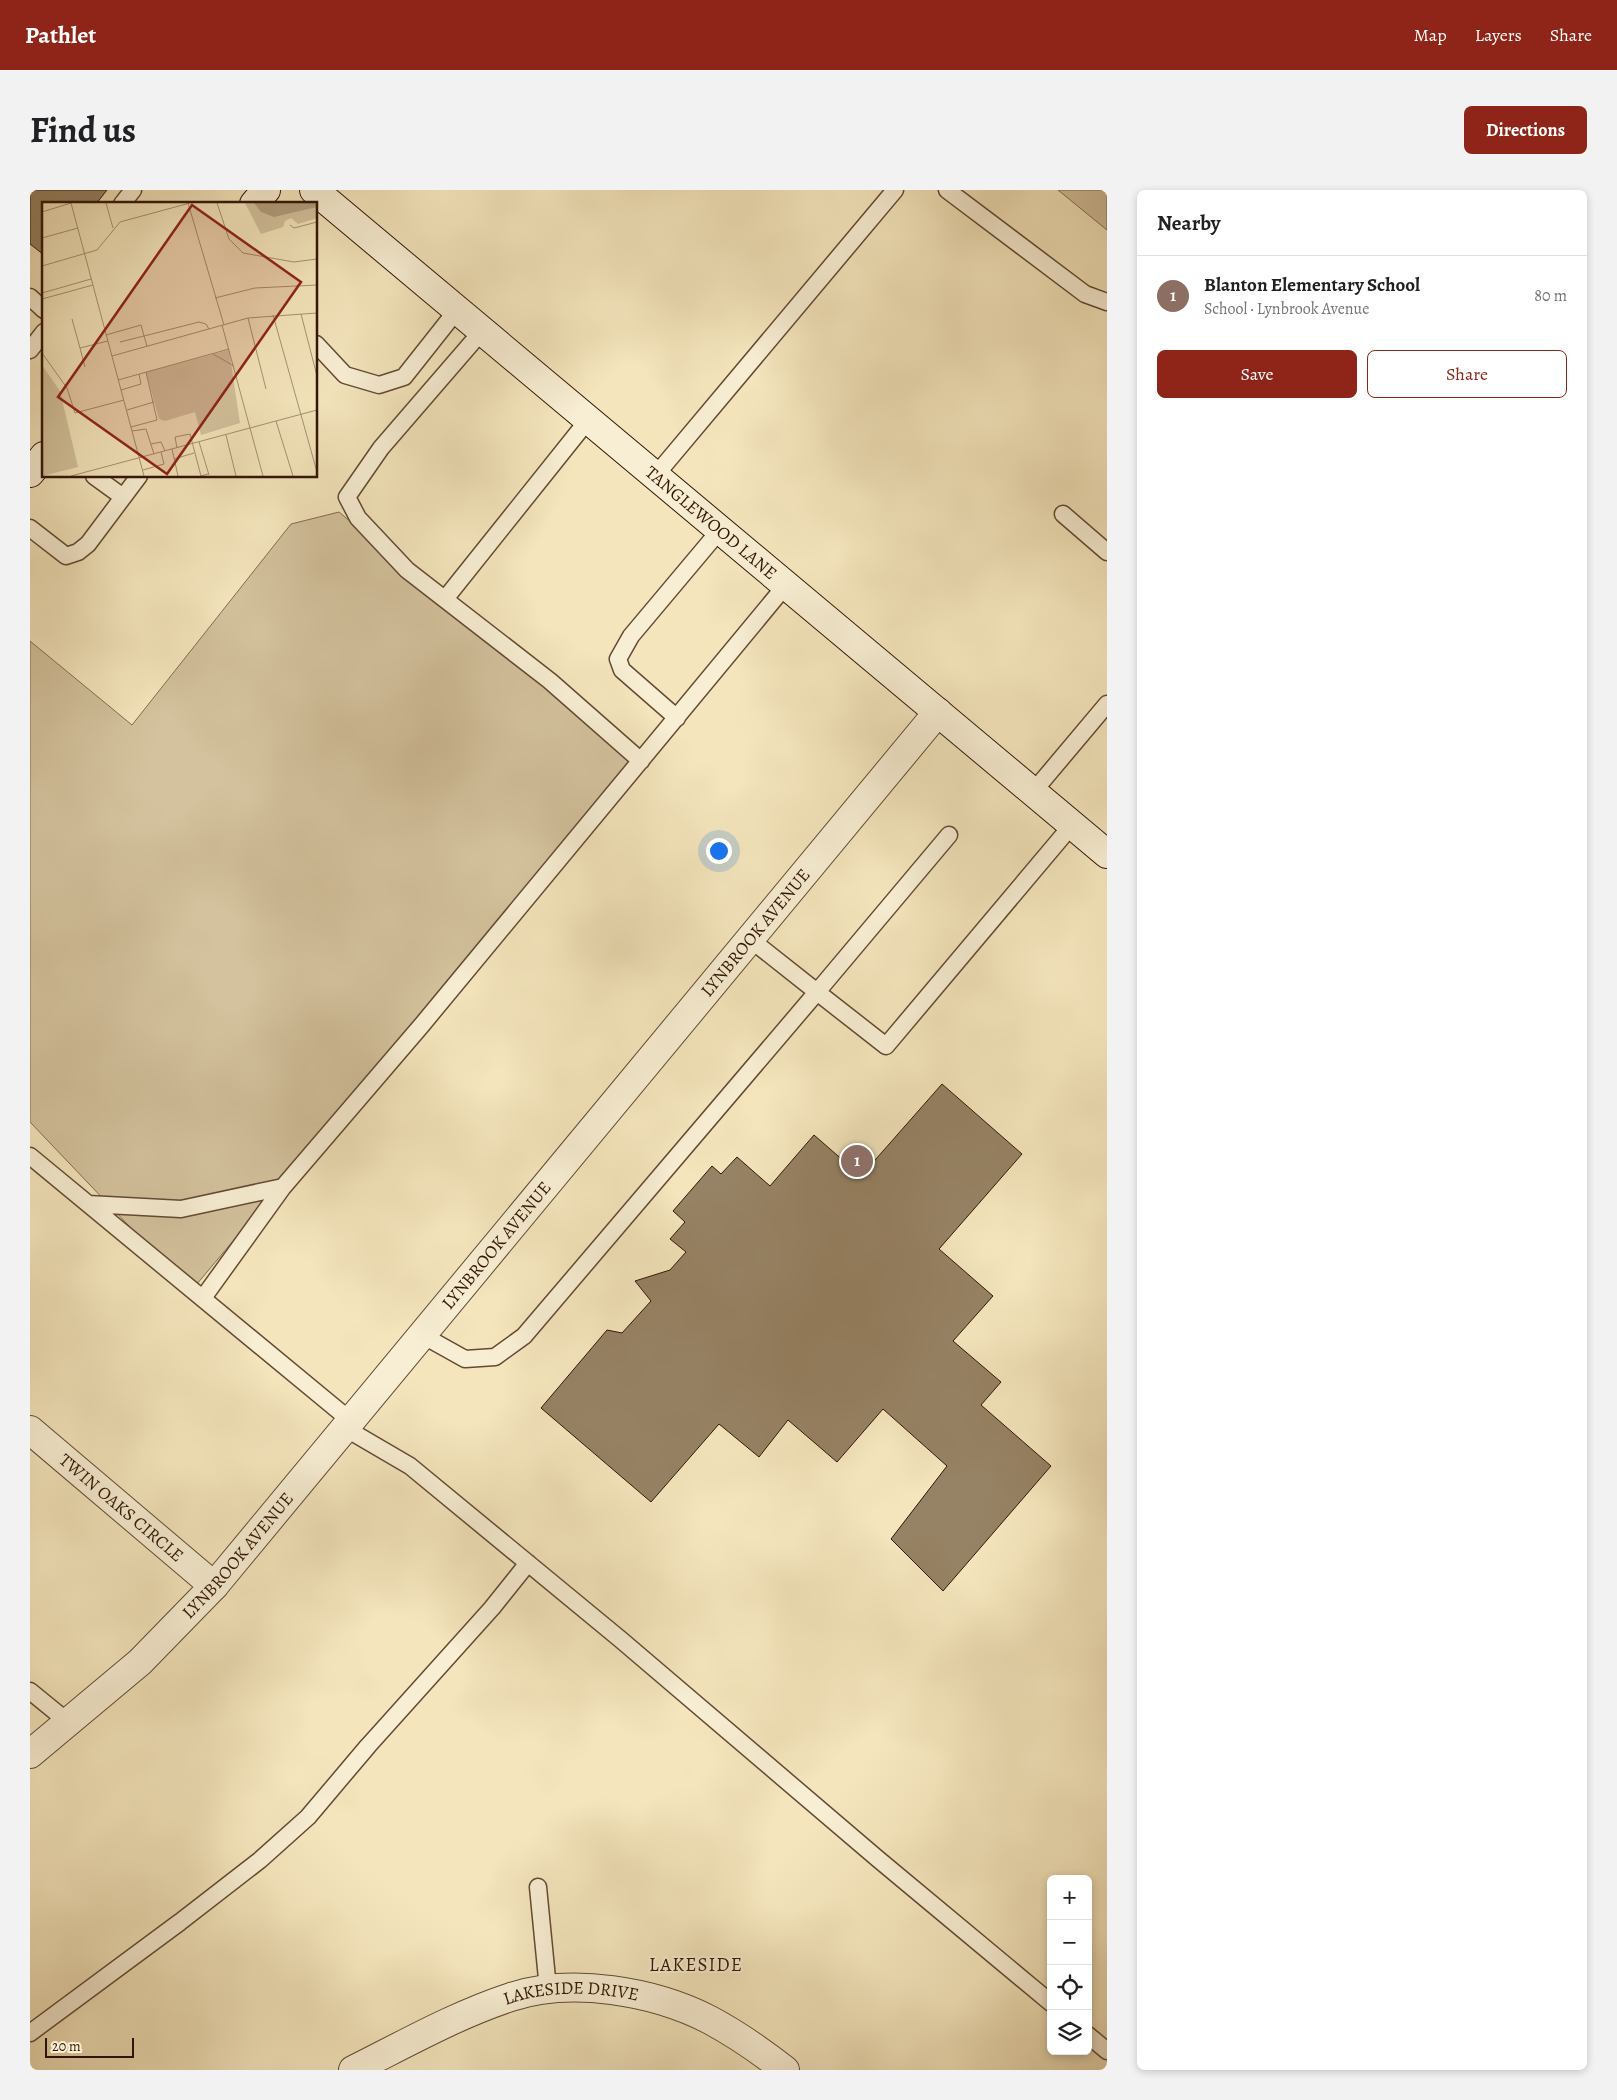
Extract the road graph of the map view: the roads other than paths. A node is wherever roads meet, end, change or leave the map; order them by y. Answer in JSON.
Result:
{"nodes":[{"id":1,"x":133,"y":190,"type":"edge"},
{"id":2,"x":266,"y":190,"type":"edge"},
{"id":3,"x":314,"y":190,"type":"edge"},
{"id":4,"x":895,"y":190,"type":"edge"},
{"id":5,"x":947,"y":190,"type":"edge"},
{"id":6,"x":124,"y":202,"type":"edge"},
{"id":7,"x":256,"y":202,"type":"edge"},
{"id":8,"x":30,"y":297,"type":"edge"},
{"id":9,"x":1107,"y":302,"type":"edge"},
{"id":10,"x":42,"y":308,"type":"edge"},
{"id":11,"x":457,"y":310,"type":"junction"},
{"id":12,"x":482,"y":331,"type":"junction"},
{"id":13,"x":42,"y":335,"type":"edge"},
{"id":14,"x":318,"y":346,"type":"edge"},
{"id":15,"x":30,"y":350,"type":"edge"},
{"id":16,"x":588,"y":420,"type":"junction"},
{"id":17,"x":42,"y":458,"type":"edge"},
{"id":18,"x":30,"y":473,"type":"edge"},
{"id":19,"x":655,"y":476,"type":"junction"},
{"id":20,"x":97,"y":478,"type":"edge"},
{"id":21,"x":137,"y":478,"type":"edge"},
{"id":22,"x":123,"y":497,"type":"junction"},
{"id":23,"x":1063,"y":514,"type":"dead end"},
{"id":24,"x":30,"y":528,"type":"edge"},
{"id":25,"x":720,"y":530,"type":"junction"},
{"id":26,"x":1107,"y":552,"type":"edge"},
{"id":27,"x":786,"y":585,"type":"junction"},
{"id":28,"x":445,"y":599,"type":"junction"},
{"id":29,"x":1107,"y":704,"type":"edge"},
{"id":30,"x":938,"y":712,"type":"junction"},
{"id":31,"x":677,"y":718,"type":"junction"},
{"id":32,"x":641,"y":761,"type":"junction"},
{"id":33,"x":1033,"y":792,"type":"junction"},
{"id":34,"x":1072,"y":825,"type":"junction"},
{"id":35,"x":949,"y":835,"type":"dead end"},
{"id":36,"x":1107,"y":854,"type":"edge"},
{"id":37,"x":750,"y":939,"type":"junction"},
{"id":38,"x":817,"y":992,"type":"junction"},
{"id":39,"x":30,"y":1156,"type":"edge"},
{"id":40,"x":283,"y":1186,"type":"junction"},
{"id":41,"x":88,"y":1204,"type":"junction"},
{"id":42,"x":203,"y":1298,"type":"junction"},
{"id":43,"x":422,"y":1335,"type":"junction"},
{"id":44,"x":348,"y":1424,"type":"junction"},
{"id":45,"x":30,"y":1430,"type":"edge"},
{"id":46,"x":528,"y":1564,"type":"junction"},
{"id":47,"x":214,"y":1586,"type":"junction"},
{"id":48,"x":30,"y":1691,"type":"edge"},
{"id":49,"x":68,"y":1722,"type":"junction"},
{"id":50,"x":30,"y":1754,"type":"edge"},
{"id":51,"x":538,"y":1887,"type":"dead end"},
{"id":52,"x":548,"y":1990,"type":"junction"},
{"id":53,"x":1047,"y":2000,"type":"edge"},
{"id":54,"x":30,"y":2033,"type":"edge"},
{"id":55,"x":1092,"y":2038,"type":"edge"},
{"id":56,"x":1107,"y":2051,"type":"edge"},
{"id":57,"x":354,"y":2070,"type":"edge"},
{"id":58,"x":786,"y":2070,"type":"edge"}],
"edges":[{"from":1,"to":6,"type":"lane"},
{"from":2,"to":7,"type":"street"},
{"from":3,"to":11,"type":"street","name":"TANGLEWOOD LANE"},
{"from":4,"to":19,"type":"lane"},
{"from":5,"to":9,"type":"lane"},
{"from":8,"to":10,"type":"lane"},
{"from":11,"to":12,"type":"street","name":"TANGLEWOOD LANE"},
{"from":11,"to":14,"type":"lane"},
{"from":12,"to":16,"type":"street","name":"TANGLEWOOD LANE"},
{"from":12,"to":28,"type":"lane"},
{"from":13,"to":15,"type":"lane"},
{"from":16,"to":19,"type":"street","name":"TANGLEWOOD LANE"},
{"from":16,"to":28,"type":"lane"},
{"from":17,"to":18,"type":"street"},
{"from":19,"to":25,"type":"street","name":"TANGLEWOOD LANE"},
{"from":20,"to":22,"type":"lane"},
{"from":21,"to":22,"type":"lane"},
{"from":22,"to":24,"type":"lane"},
{"from":23,"to":26,"type":"lane"},
{"from":25,"to":27,"type":"street","name":"TANGLEWOOD LANE"},
{"from":25,"to":31,"type":"lane"},
{"from":27,"to":30,"type":"street","name":"TANGLEWOOD LANE"},
{"from":27,"to":31,"type":"lane"},
{"from":28,"to":32,"type":"lane"},
{"from":29,"to":33,"type":"lane"},
{"from":30,"to":33,"type":"street","name":"TANGLEWOOD LANE"},
{"from":30,"to":37,"type":"street","name":"LYNBROOK AVENUE"},
{"from":31,"to":32,"type":"lane"},
{"from":32,"to":40,"type":"lane"},
{"from":33,"to":34,"type":"street","name":"TANGLEWOOD LANE"},
{"from":34,"to":36,"type":"street","name":"TANGLEWOOD LANE"},
{"from":34,"to":38,"type":"lane"},
{"from":35,"to":38,"type":"lane"},
{"from":37,"to":38,"type":"lane"},
{"from":37,"to":43,"type":"street","name":"LYNBROOK AVENUE"},
{"from":38,"to":43,"type":"lane"},
{"from":39,"to":41,"type":"lane"},
{"from":40,"to":41,"type":"lane"},
{"from":40,"to":42,"type":"lane"},
{"from":41,"to":42,"type":"lane"},
{"from":42,"to":44,"type":"lane"},
{"from":43,"to":44,"type":"street","name":"LYNBROOK AVENUE"},
{"from":44,"to":46,"type":"lane"},
{"from":44,"to":47,"type":"street","name":"LYNBROOK AVENUE"},
{"from":45,"to":47,"type":"street","name":"TWIN OAKS CIRCLE"},
{"from":46,"to":53,"type":"lane"},
{"from":46,"to":54,"type":"lane"},
{"from":47,"to":49,"type":"street","name":"LYNBROOK AVENUE"},
{"from":48,"to":49,"type":"lane"},
{"from":49,"to":50,"type":"street","name":"LYNBROOK AVENUE"},
{"from":51,"to":52,"type":"lane"},
{"from":52,"to":57,"type":"street","name":"LAKESIDE DRIVE"},
{"from":52,"to":58,"type":"street","name":"LAKESIDE DRIVE"},
{"from":55,"to":56,"type":"lane"}]}
